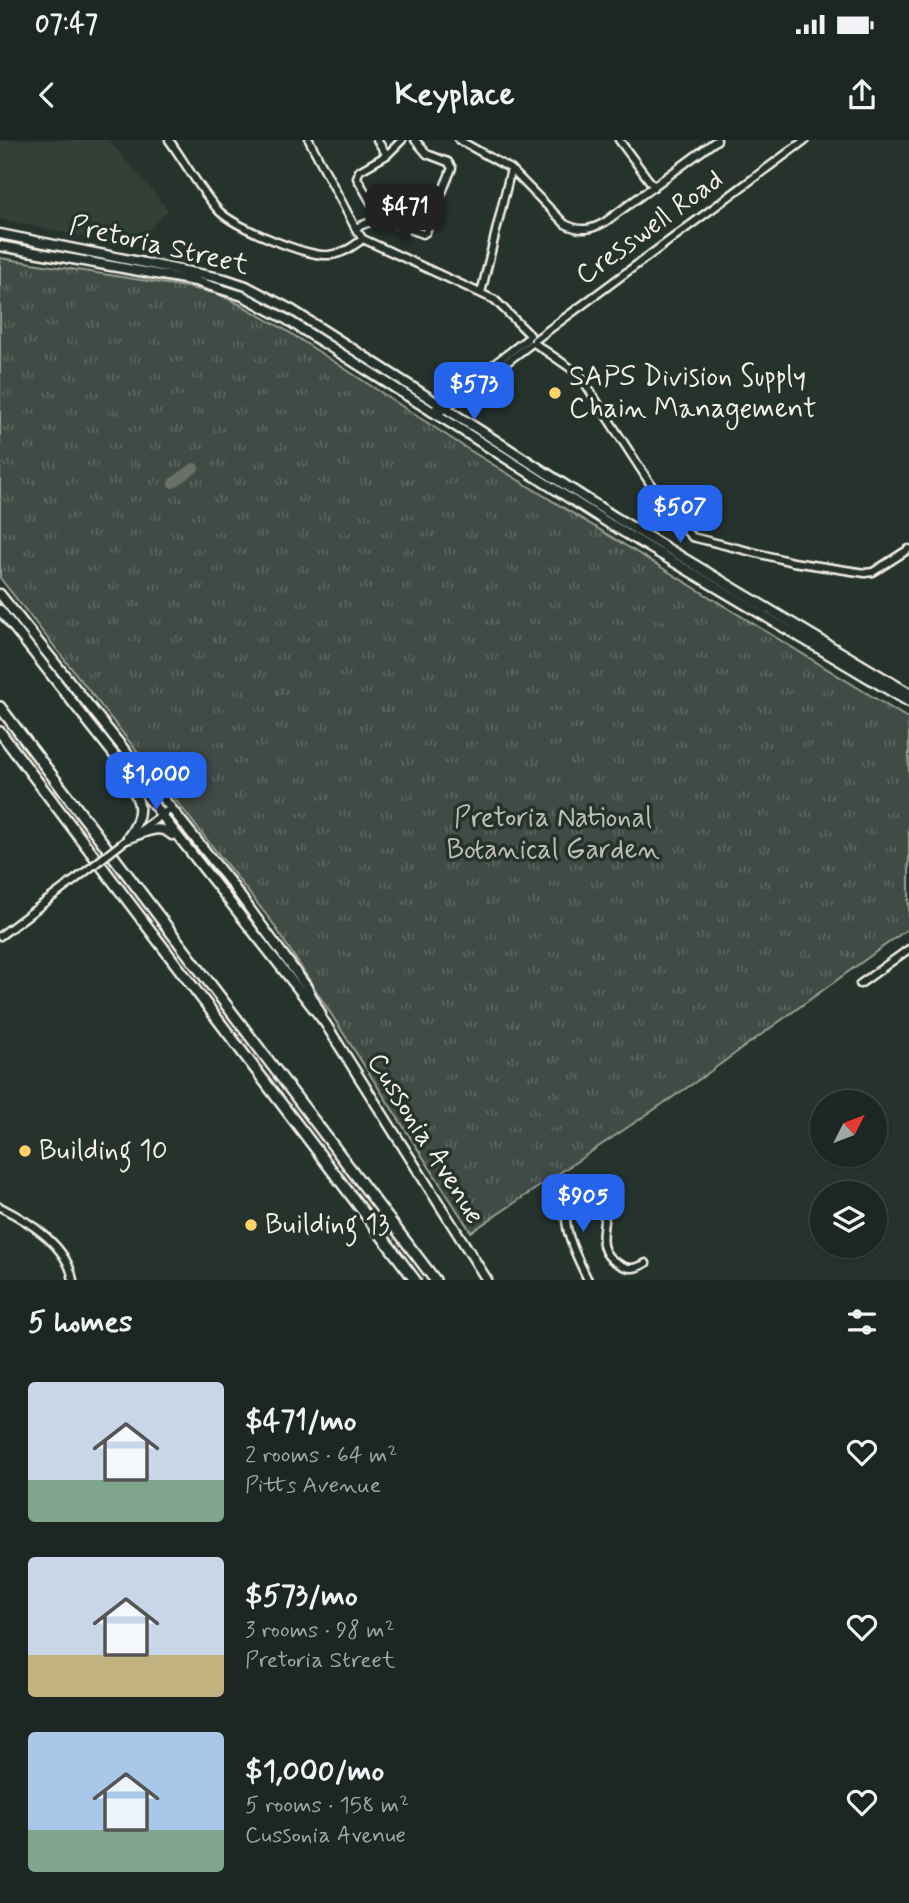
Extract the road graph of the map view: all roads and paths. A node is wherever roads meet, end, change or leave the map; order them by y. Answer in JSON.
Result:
{"nodes":[{"id":1,"x":169,"y":140,"type":"edge"},
{"id":2,"x":309,"y":140,"type":"edge"},
{"id":3,"x":377,"y":140,"type":"edge"},
{"id":4,"x":402,"y":140,"type":"edge"},
{"id":5,"x":415,"y":140,"type":"edge"},
{"id":6,"x":459,"y":140,"type":"edge"},
{"id":7,"x":618,"y":140,"type":"edge"},
{"id":8,"x":805,"y":140,"type":"edge"},
{"id":9,"x":712,"y":142,"type":"edge"},
{"id":10,"x":796,"y":143,"type":"edge"},
{"id":11,"x":387,"y":155,"type":"junction"},
{"id":12,"x":511,"y":169,"type":"junction"},
{"id":13,"x":653,"y":187,"type":"junction"},
{"id":14,"x":380,"y":218,"type":"junction"},
{"id":15,"x":355,"y":228,"type":"junction"},
{"id":16,"x":0,"y":234,"type":"edge"},
{"id":17,"x":363,"y":239,"type":"junction"},
{"id":18,"x":0,"y":246,"type":"edge"},
{"id":19,"x":481,"y":293,"type":"junction"},
{"id":20,"x":531,"y":339,"type":"junction"},
{"id":21,"x":443,"y":406,"type":"junction"},
{"id":22,"x":433,"y":413,"type":"junction"},
{"id":23,"x":909,"y":549,"type":"edge"},
{"id":24,"x":0,"y":594,"type":"edge"},
{"id":25,"x":0,"y":611,"type":"edge"},
{"id":26,"x":909,"y":693,"type":"edge"},
{"id":27,"x":0,"y":699,"type":"edge"},
{"id":28,"x":909,"y":702,"type":"edge"},
{"id":29,"x":0,"y":707,"type":"edge"},
{"id":30,"x":0,"y":732,"type":"edge"},
{"id":31,"x":107,"y":747,"type":"junction"},
{"id":32,"x":172,"y":808,"type":"junction"},
{"id":33,"x":161,"y":817,"type":"junction"},
{"id":34,"x":127,"y":839,"type":"junction"},
{"id":35,"x":189,"y":852,"type":"junction"},
{"id":36,"x":128,"y":877,"type":"junction"},
{"id":37,"x":0,"y":936,"type":"edge"},
{"id":38,"x":909,"y":948,"type":"edge"},
{"id":39,"x":860,"y":984,"type":"dead end"},
{"id":40,"x":325,"y":1023,"type":"junction"},
{"id":41,"x":0,"y":1207,"type":"edge"},
{"id":42,"x":646,"y":1263,"type":"dead end"},
{"id":43,"x":73,"y":1280,"type":"edge"},
{"id":44,"x":415,"y":1280,"type":"edge"},
{"id":45,"x":435,"y":1280,"type":"edge"},
{"id":46,"x":487,"y":1280,"type":"edge"},
{"id":47,"x":588,"y":1280,"type":"edge"}],
"edges":[{"from":1,"to":17,"type":"street"},
{"from":2,"to":15,"type":"street"},
{"from":3,"to":11,"type":"street"},
{"from":4,"to":11,"type":"street"},
{"from":5,"to":14,"type":"street"},
{"from":6,"to":12,"type":"street"},
{"from":7,"to":13,"type":"street"},
{"from":8,"to":10,"type":"street","name":"Cresswell Road"},
{"from":9,"to":13,"type":"street"},
{"from":10,"to":20,"type":"street","name":"Cresswell Road"},
{"from":11,"to":14,"type":"street"},
{"from":12,"to":13,"type":"street"},
{"from":12,"to":19,"type":"street"},
{"from":14,"to":15,"type":"street"},
{"from":15,"to":17,"type":"street"},
{"from":16,"to":21,"type":"main road","name":"Pretoria Street"},
{"from":17,"to":19,"type":"street"},
{"from":18,"to":22,"type":"main road","name":"Pretoria Street"},
{"from":19,"to":20,"type":"street"},
{"from":20,"to":21,"type":"street","name":"Cresswell Road"},
{"from":20,"to":23,"type":"street"},
{"from":21,"to":22,"type":"street","name":"Cresswell Road"},
{"from":21,"to":26,"type":"main road","name":"Pretoria Street"},
{"from":22,"to":28,"type":"main road","name":"Pretoria Street"},
{"from":24,"to":32,"type":"main road","name":"Cussonia Avenue"},
{"from":25,"to":31,"type":"main road","name":"Cussonia Avenue"},
{"from":27,"to":36,"type":"highway"},
{"from":29,"to":36,"type":"highway"},
{"from":30,"to":44,"type":"highway"},
{"from":31,"to":33,"type":"main road","name":"Cussonia Avenue"},
{"from":31,"to":34,"type":"main road"},
{"from":32,"to":33,"type":"street"},
{"from":32,"to":40,"type":"main road","name":"Cussonia Avenue"},
{"from":33,"to":34,"type":"street"},
{"from":33,"to":35,"type":"main road","name":"Cussonia Avenue"},
{"from":34,"to":35,"type":"main road"},
{"from":34,"to":37,"type":"street","bridge":true},
{"from":35,"to":40,"type":"main road","name":"Cussonia Avenue"},
{"from":36,"to":45,"type":"highway"},
{"from":38,"to":39,"type":"street"},
{"from":40,"to":46,"type":"main road","name":"Cussonia Avenue"},
{"from":41,"to":43,"type":"street"},
{"from":42,"to":47,"type":"street"}]}
